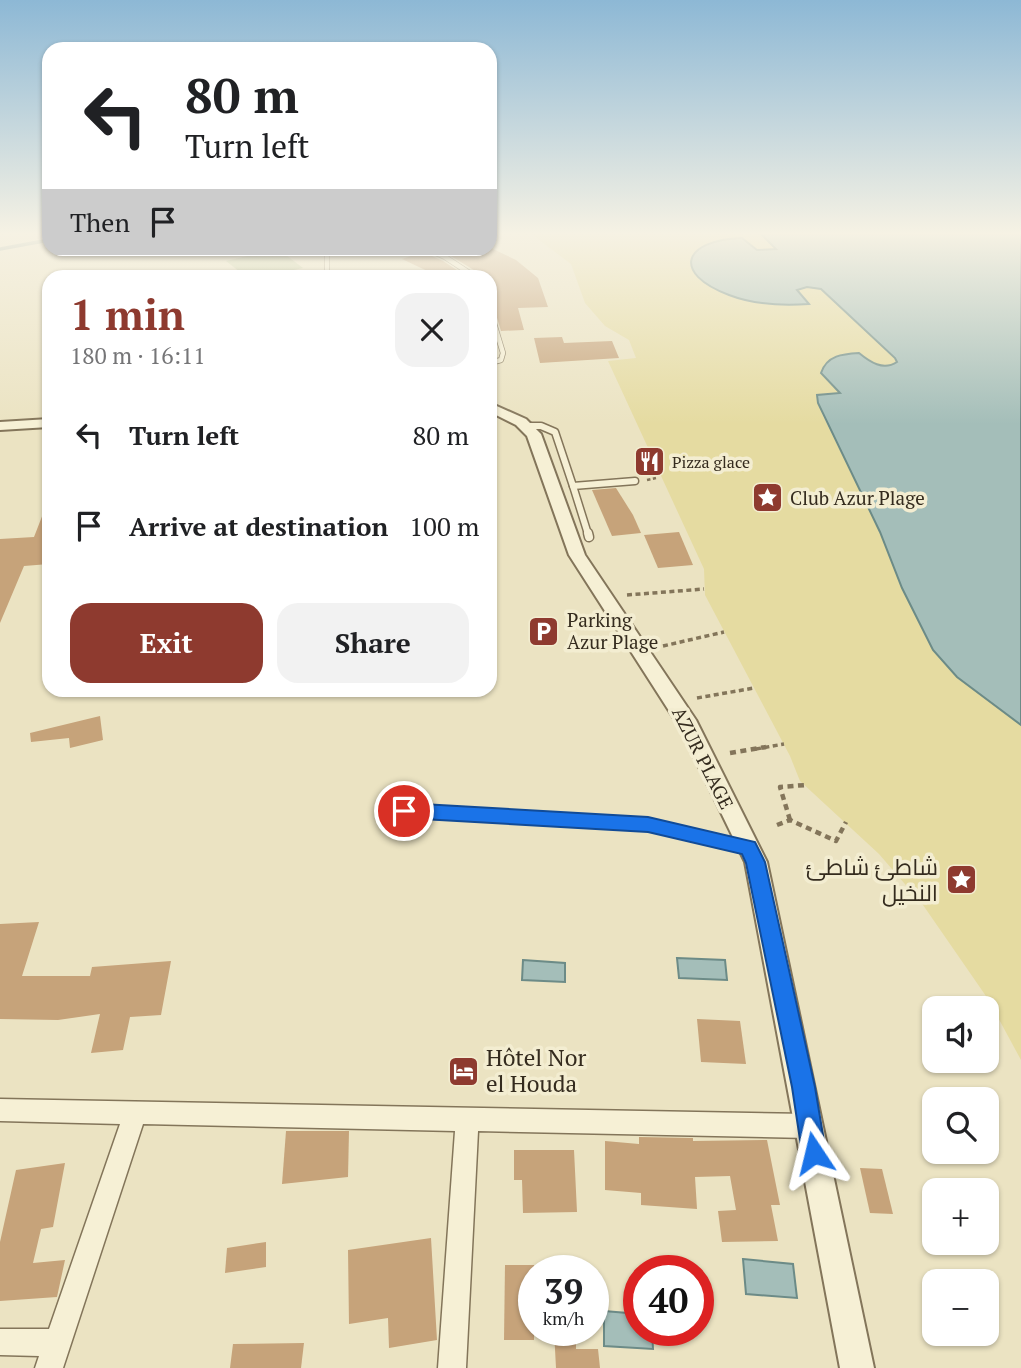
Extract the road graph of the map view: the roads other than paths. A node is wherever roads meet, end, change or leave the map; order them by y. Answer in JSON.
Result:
{"nodes":[{"id":1,"x":497,"y":333,"type":"edge"},
{"id":2,"x":497,"y":361,"type":"edge"},
{"id":3,"x":497,"y":410,"type":"edge"},
{"id":4,"x":497,"y":420,"type":"edge"},
{"id":5,"x":42,"y":423,"type":"edge"},
{"id":6,"x":524,"y":424,"type":"junction"},
{"id":7,"x":0,"y":426,"type":"edge"},
{"id":8,"x":635,"y":481,"type":"dead end"},
{"id":9,"x":573,"y":486,"type":"junction"},
{"id":10,"x":589,"y":537,"type":"dead end"},
{"id":11,"x":404,"y":811,"type":"dead end"},
{"id":12,"x":748,"y":847,"type":"junction"},
{"id":13,"x":0,"y":1110,"type":"edge"},
{"id":14,"x":135,"y":1113,"type":"junction"},
{"id":15,"x":467,"y":1119,"type":"junction"},
{"id":16,"x":808,"y":1126,"type":"junction"},
{"id":17,"x":0,"y":1342,"type":"edge"},
{"id":18,"x":53,"y":1355,"type":"edge"},
{"id":19,"x":452,"y":1368,"type":"edge"},
{"id":20,"x":857,"y":1368,"type":"edge"}],
"edges":[{"from":1,"to":2,"type":"lane"},
{"from":3,"to":6,"type":"street"},
{"from":4,"to":6,"type":"street"},
{"from":5,"to":7,"type":"street"},
{"from":6,"to":9,"type":"lane"},
{"from":6,"to":12,"type":"street","name":"AZUR PLAGE"},
{"from":8,"to":9,"type":"lane"},
{"from":9,"to":10,"type":"lane"},
{"from":11,"to":12,"type":"lane"},
{"from":12,"to":16,"type":"street","name":"AZUR PLAGE"},
{"from":13,"to":14,"type":"street"},
{"from":14,"to":15,"type":"street"},
{"from":14,"to":18,"type":"street"},
{"from":15,"to":16,"type":"street"},
{"from":15,"to":19,"type":"street"},
{"from":16,"to":20,"type":"street","name":"AZUR PLAGE"},
{"from":17,"to":18,"type":"street"}]}
